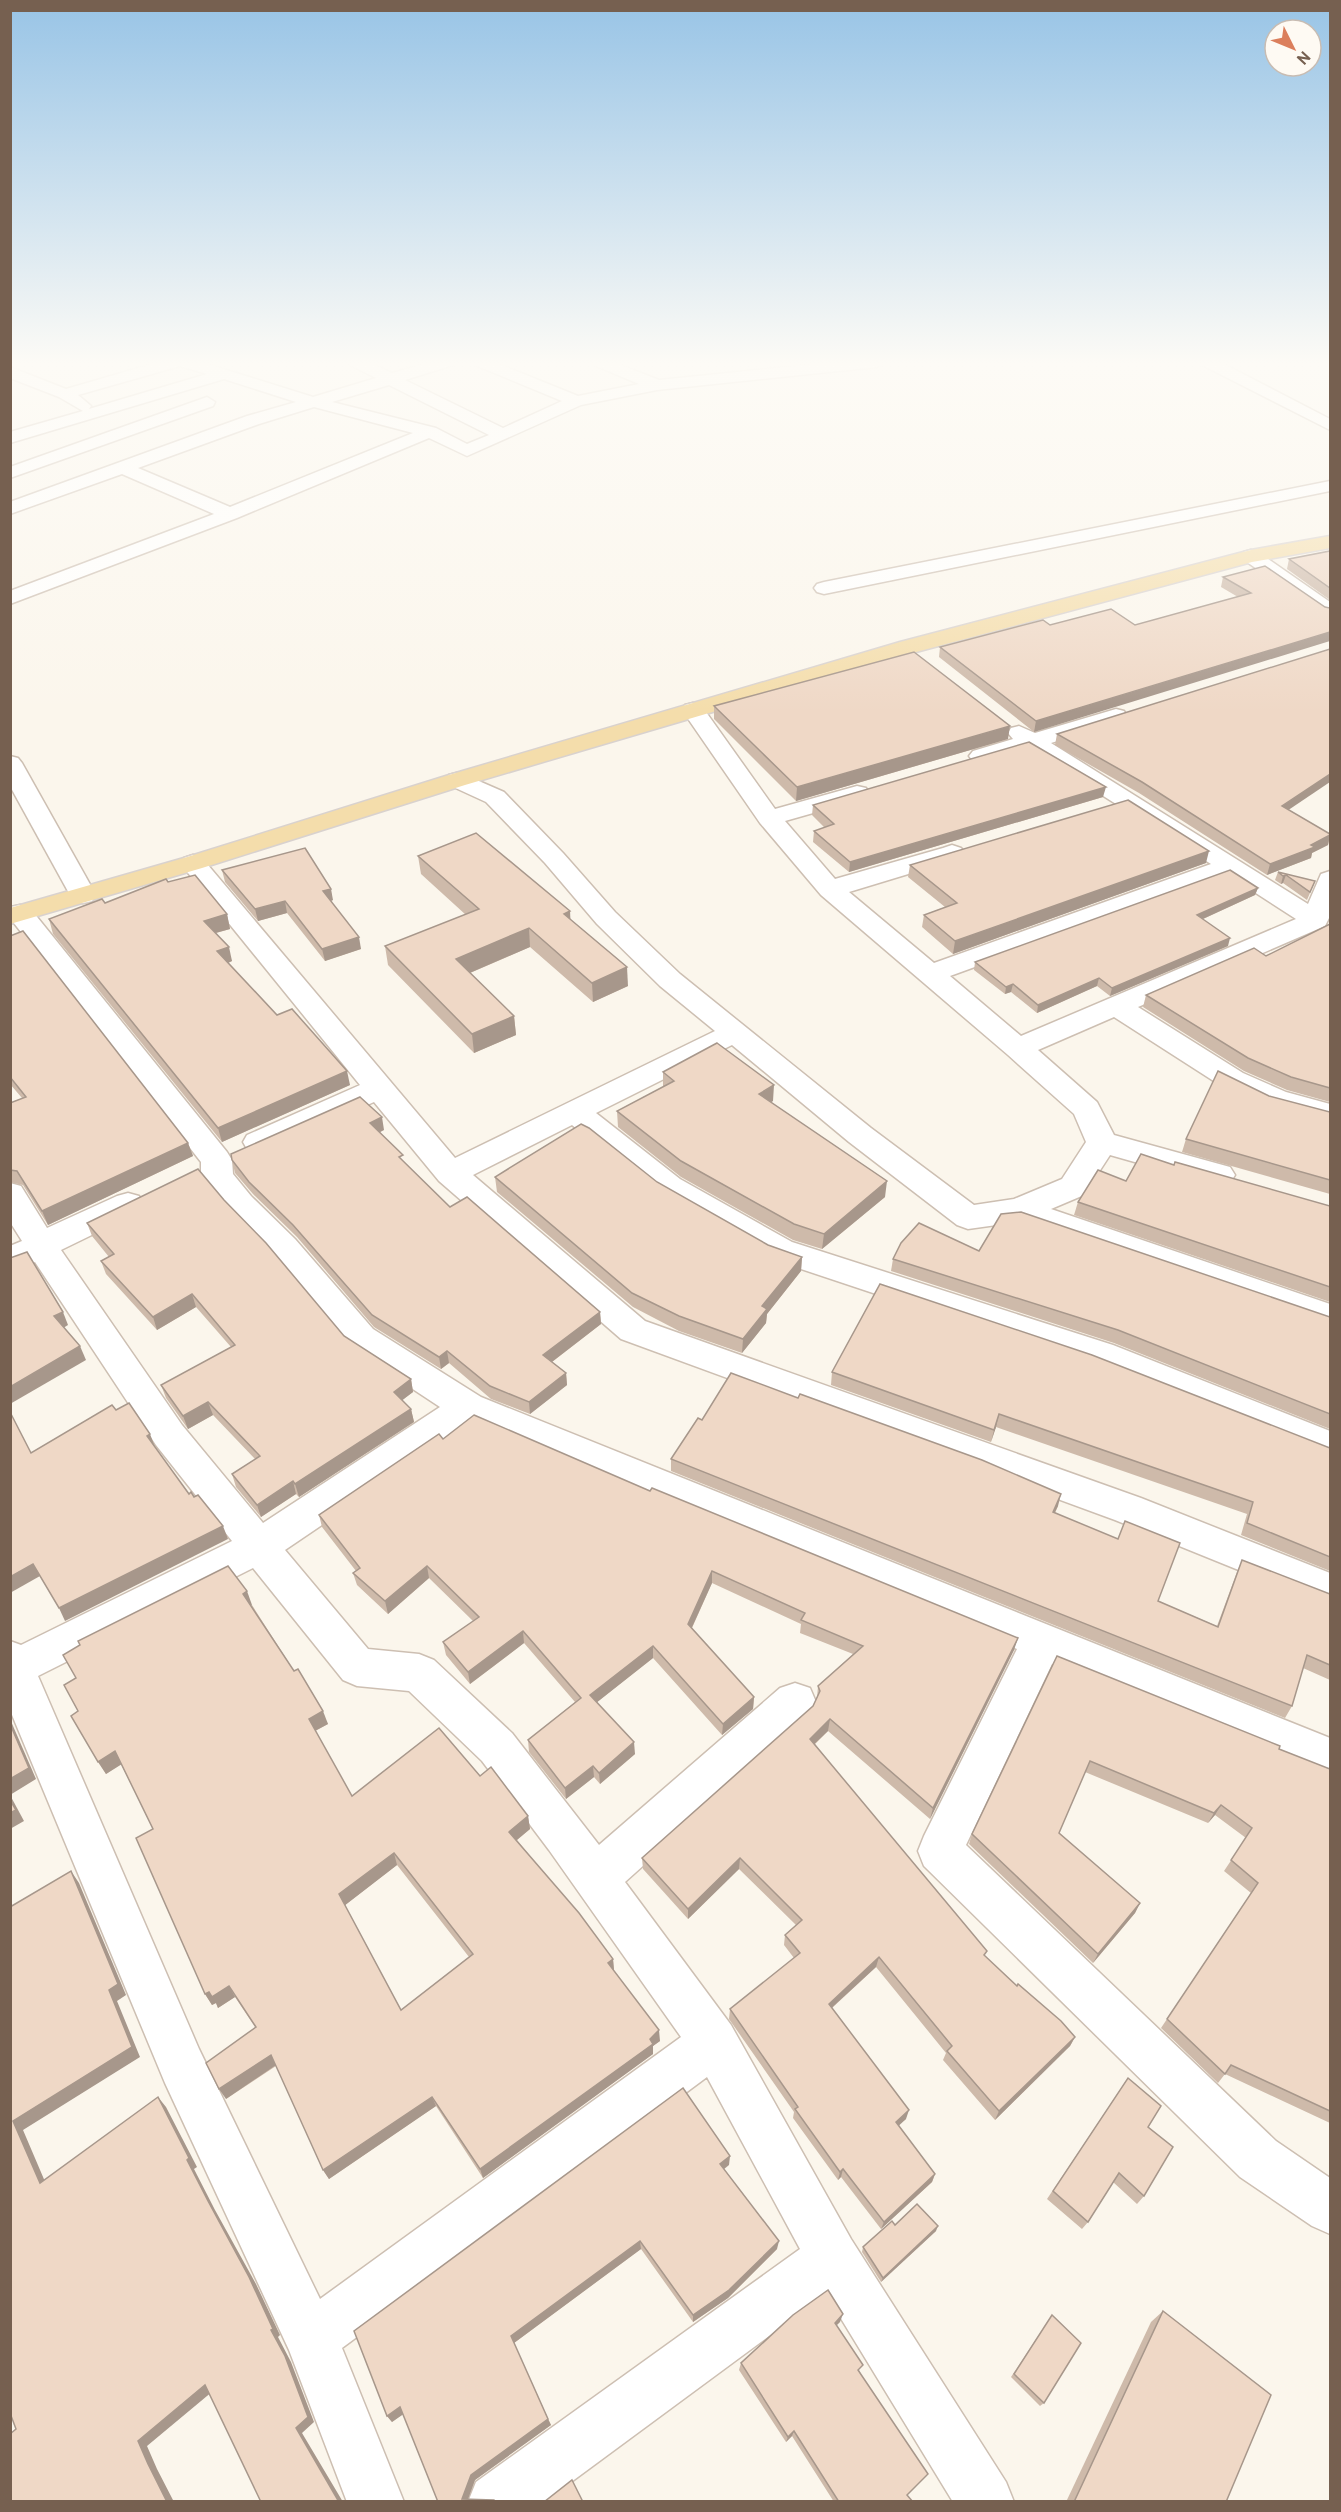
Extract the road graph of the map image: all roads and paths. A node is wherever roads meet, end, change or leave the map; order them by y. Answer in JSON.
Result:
{"nodes":[{"id":1,"x":21,"y":479,"type":"edge"},
{"id":2,"x":93,"y":479,"type":"edge"},
{"id":3,"x":149,"y":479,"type":"edge"},
{"id":4,"x":315,"y":479,"type":"edge"},
{"id":5,"x":1330,"y":486,"type":"edge"},
{"id":6,"x":48,"y":496,"type":"junction"},
{"id":7,"x":10,"y":509,"type":"edge"},
{"id":8,"x":230,"y":514,"type":"junction"},
{"id":9,"x":1330,"y":542,"type":"edge"},
{"id":10,"x":1251,"y":556,"type":"junction"},
{"id":11,"x":824,"y":588,"type":"dead end"},
{"id":12,"x":10,"y":598,"type":"edge"},
{"id":13,"x":1330,"y":611,"type":"edge"},
{"id":14,"x":693,"y":710,"type":"junction"},
{"id":15,"x":1135,"y":711,"type":"edge"},
{"id":16,"x":1002,"y":720,"type":"edge"},
{"id":17,"x":1030,"y":742,"type":"junction"},
{"id":18,"x":965,"y":761,"type":"edge"},
{"id":19,"x":10,"y":763,"type":"edge"},
{"id":20,"x":457,"y":780,"type":"junction"},
{"id":21,"x":878,"y":786,"type":"edge"},
{"id":22,"x":1129,"y":800,"type":"junction"},
{"id":23,"x":1095,"y":810,"type":"edge"},
{"id":24,"x":770,"y":818,"type":"junction"},
{"id":25,"x":980,"y":844,"type":"edge"},
{"id":26,"x":193,"y":863,"type":"junction"},
{"id":27,"x":1228,"y":866,"type":"junction"},
{"id":28,"x":1330,"y":879,"type":"edge"},
{"id":29,"x":830,"y":889,"type":"junction"},
{"id":30,"x":82,"y":895,"type":"junction"},
{"id":31,"x":15,"y":914,"type":"edge"},
{"id":32,"x":1316,"y":920,"type":"junction"},
{"id":33,"x":932,"y":973,"type":"junction"},
{"id":34,"x":1116,"y":1006,"type":"junction"},
{"id":35,"x":734,"y":1033,"type":"junction"},
{"id":36,"x":1018,"y":1048,"type":"junction"},
{"id":37,"x":379,"y":1088,"type":"junction"},
{"id":38,"x":575,"y":1112,"type":"junction"},
{"id":39,"x":1330,"y":1114,"type":"edge"},
{"id":40,"x":1101,"y":1143,"type":"junction"},
{"id":41,"x":216,"y":1160,"type":"junction"},
{"id":42,"x":450,"y":1173,"type":"junction"},
{"id":43,"x":185,"y":1176,"type":"edge"},
{"id":44,"x":1250,"y":1184,"type":"edge"},
{"id":45,"x":154,"y":1191,"type":"edge"},
{"id":46,"x":10,"y":1194,"type":"edge"},
{"id":47,"x":1019,"y":1210,"type":"junction"},
{"id":48,"x":26,"y":1254,"type":"edge"},
{"id":49,"x":1330,"y":1317,"type":"edge"},
{"id":50,"x":468,"y":1407,"type":"junction"},
{"id":51,"x":1330,"y":1446,"type":"edge"},
{"id":52,"x":258,"y":1547,"type":"junction"},
{"id":53,"x":1330,"y":1590,"type":"edge"},
{"id":54,"x":1042,"y":1641,"type":"junction"},
{"id":55,"x":12,"y":1666,"type":"edge"},
{"id":56,"x":795,"y":1702,"type":"dead end"},
{"id":57,"x":1330,"y":1758,"type":"edge"},
{"id":58,"x":595,"y":1878,"type":"junction"},
{"id":59,"x":714,"y":2042,"type":"junction"},
{"id":60,"x":1330,"y":2208,"type":"edge"},
{"id":61,"x":833,"y":2257,"type":"junction"},
{"id":62,"x":311,"y":2338,"type":"junction"},
{"id":63,"x":376,"y":2502,"type":"edge"},
{"id":64,"x":496,"y":2502,"type":"edge"},
{"id":65,"x":986,"y":2502,"type":"edge"}],
"edges":[{"from":1,"to":6,"type":"street"},
{"from":2,"to":6,"type":"street"},
{"from":3,"to":8,"type":"street"},
{"from":4,"to":8,"type":"street"},
{"from":5,"to":11,"type":"street"},
{"from":6,"to":7,"type":"street"},
{"from":8,"to":12,"type":"street"},
{"from":9,"to":10,"type":"main road"},
{"from":10,"to":13,"type":"street"},
{"from":10,"to":14,"type":"main road"},
{"from":14,"to":20,"type":"main road"},
{"from":14,"to":24,"type":"street"},
{"from":15,"to":17,"type":"street"},
{"from":16,"to":17,"type":"street"},
{"from":17,"to":18,"type":"street"},
{"from":17,"to":22,"type":"street"},
{"from":19,"to":30,"type":"street"},
{"from":20,"to":26,"type":"main road"},
{"from":20,"to":35,"type":"street"},
{"from":21,"to":24,"type":"street"},
{"from":22,"to":23,"type":"street"},
{"from":22,"to":27,"type":"street"},
{"from":24,"to":29,"type":"street"},
{"from":25,"to":29,"type":"street"},
{"from":26,"to":30,"type":"main road"},
{"from":26,"to":37,"type":"street"},
{"from":27,"to":32,"type":"street"},
{"from":27,"to":33,"type":"street"},
{"from":28,"to":32,"type":"street"},
{"from":29,"to":33,"type":"street"},
{"from":30,"to":31,"type":"main road"},
{"from":31,"to":41,"type":"street"},
{"from":32,"to":34,"type":"street"},
{"from":33,"to":36,"type":"street"},
{"from":34,"to":36,"type":"street"},
{"from":34,"to":39,"type":"street"},
{"from":35,"to":38,"type":"street"},
{"from":35,"to":47,"type":"street"},
{"from":36,"to":40,"type":"street"},
{"from":37,"to":41,"type":"street"},
{"from":37,"to":42,"type":"street"},
{"from":38,"to":42,"type":"street"},
{"from":38,"to":51,"type":"street"},
{"from":40,"to":44,"type":"street"},
{"from":40,"to":47,"type":"street"},
{"from":41,"to":43,"type":"street"},
{"from":41,"to":50,"type":"street"},
{"from":42,"to":53,"type":"street"},
{"from":45,"to":48,"type":"street"},
{"from":46,"to":48,"type":"street"},
{"from":47,"to":49,"type":"street"},
{"from":48,"to":52,"type":"street"},
{"from":50,"to":52,"type":"street"},
{"from":50,"to":54,"type":"street"},
{"from":52,"to":55,"type":"street"},
{"from":52,"to":58,"type":"street"},
{"from":54,"to":57,"type":"street"},
{"from":54,"to":60,"type":"street"},
{"from":55,"to":62,"type":"street"},
{"from":56,"to":58,"type":"street"},
{"from":58,"to":59,"type":"street"},
{"from":59,"to":61,"type":"street"},
{"from":59,"to":62,"type":"street"},
{"from":61,"to":64,"type":"street"},
{"from":61,"to":65,"type":"street"},
{"from":62,"to":63,"type":"street"}]}
